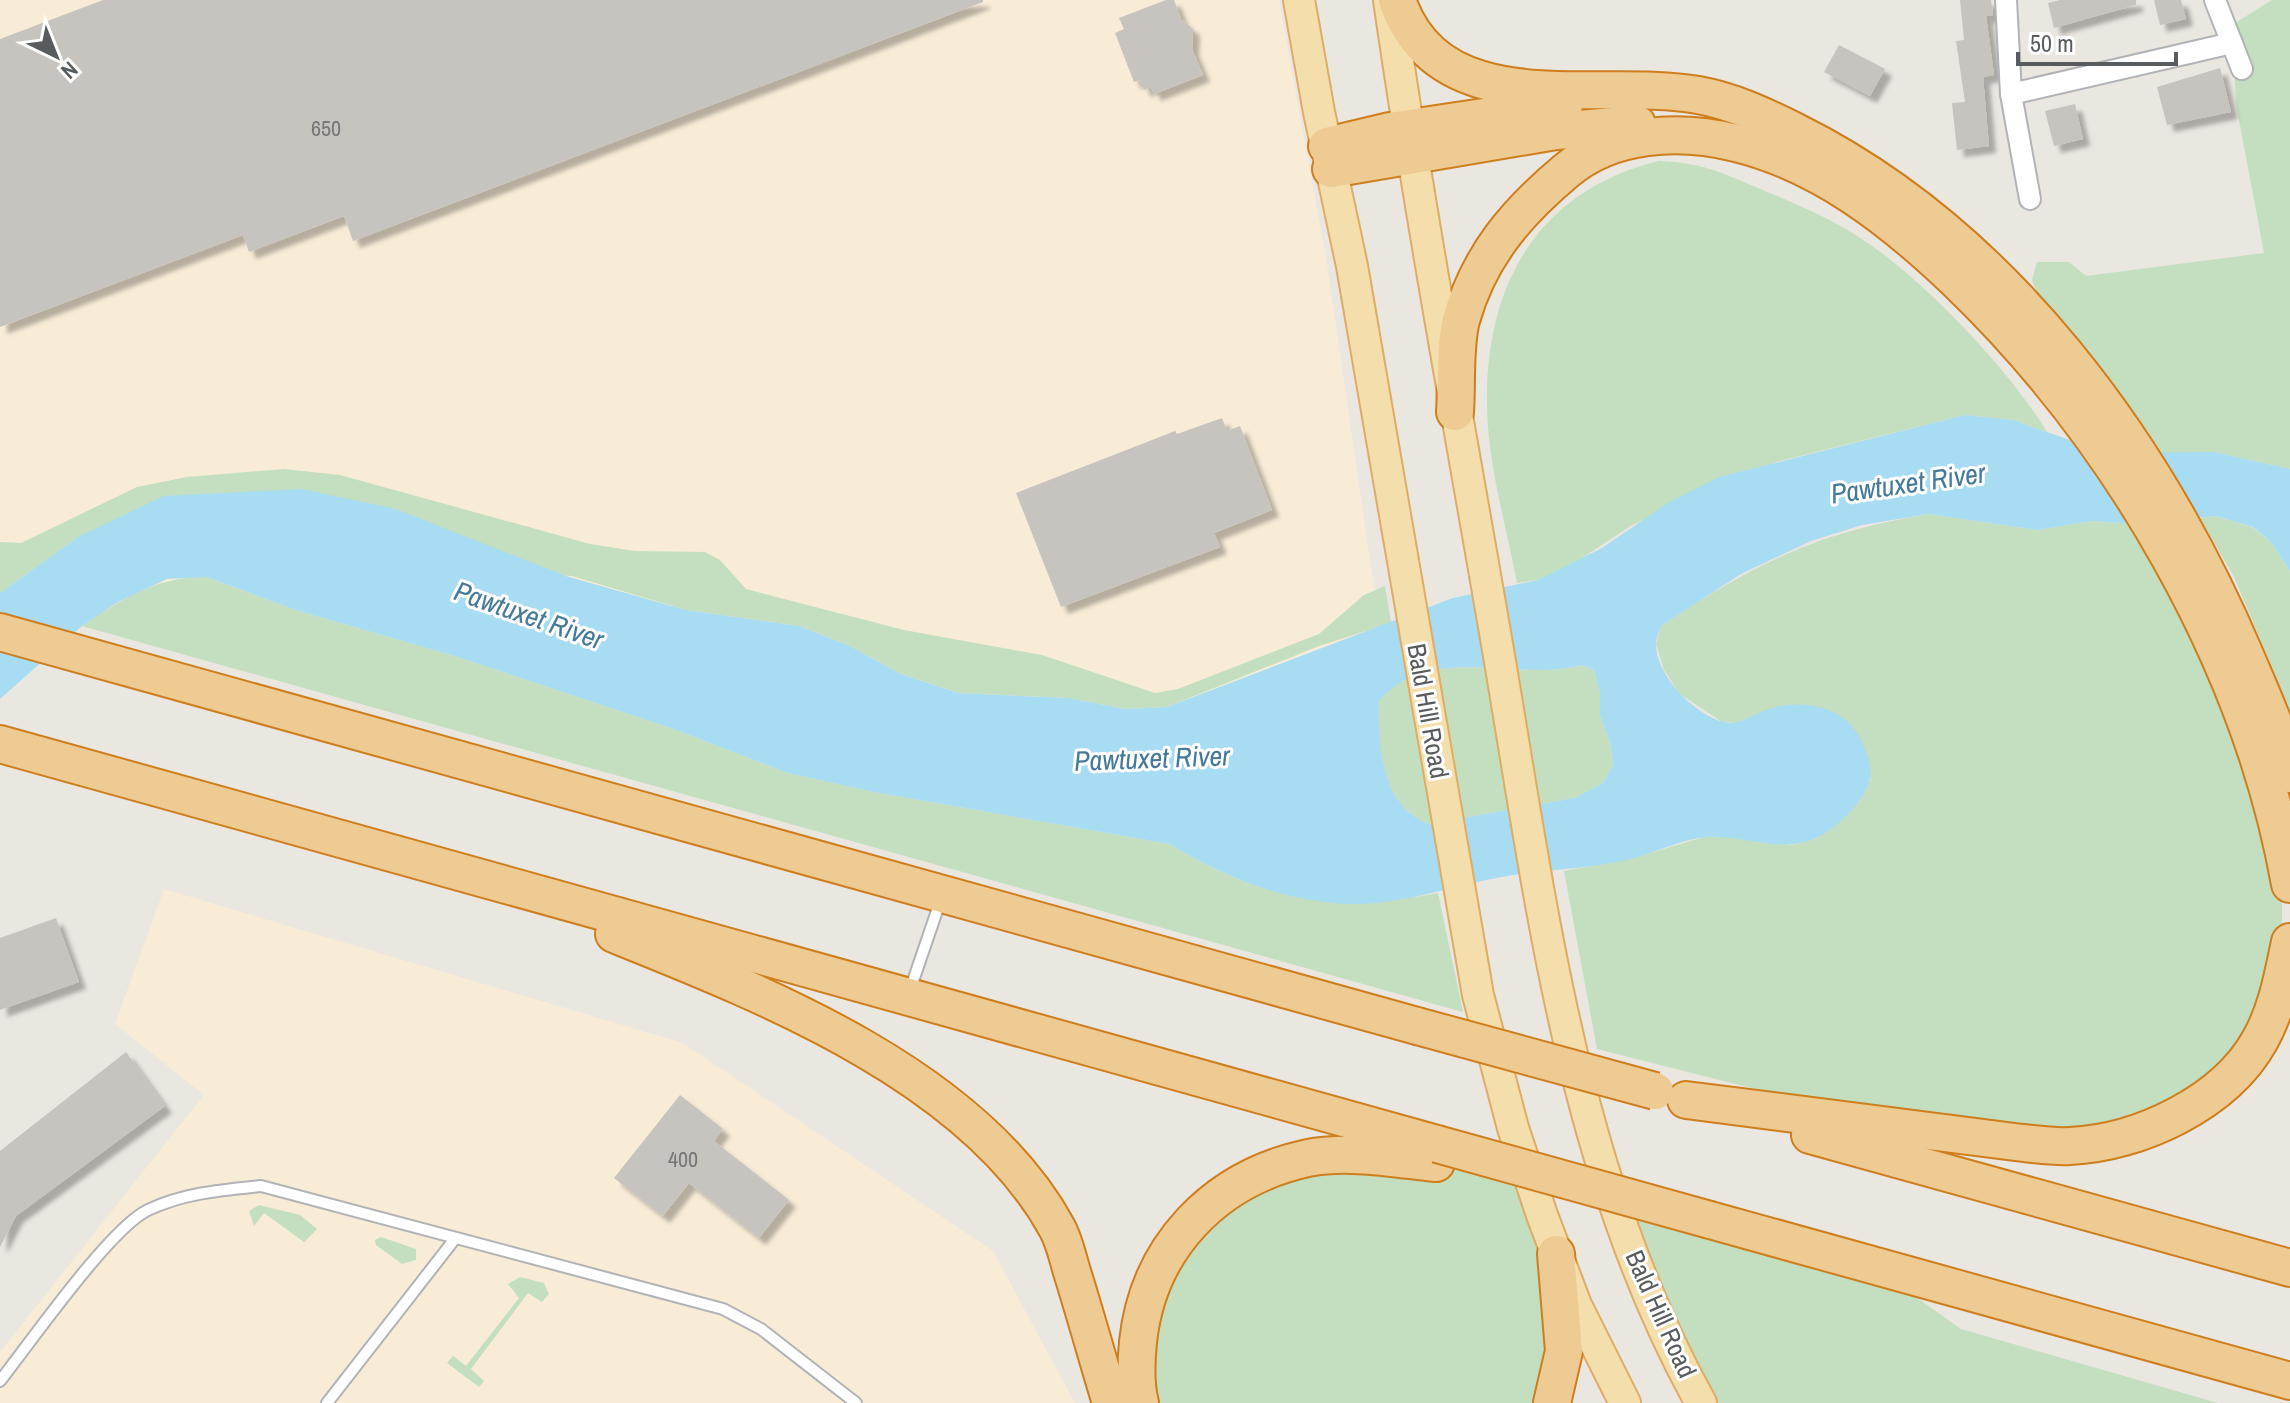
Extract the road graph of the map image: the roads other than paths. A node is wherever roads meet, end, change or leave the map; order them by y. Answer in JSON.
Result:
{"nodes":[{"id":1,"x":1299,"y":0,"type":"edge"},
{"id":2,"x":1389,"y":0,"type":"edge"},
{"id":3,"x":1397,"y":0,"type":"edge"},
{"id":4,"x":2006,"y":0,"type":"edge"},
{"id":5,"x":2215,"y":0,"type":"edge"},
{"id":6,"x":2232,"y":43,"type":"junction"},
{"id":7,"x":2242,"y":69,"type":"dead end"},
{"id":8,"x":1645,"y":93,"type":"junction"},
{"id":9,"x":2011,"y":94,"type":"junction"},
{"id":10,"x":1709,"y":137,"type":"junction"},
{"id":11,"x":1410,"y":142,"type":"junction"},
{"id":12,"x":1329,"y":157,"type":"junction"},
{"id":13,"x":2030,"y":199,"type":"dead end"},
{"id":14,"x":1455,"y":412,"type":"junction"},
{"id":15,"x":2109,"y":434,"type":"junction"},
{"id":16,"x":2205,"y":596,"type":"junction"},
{"id":17,"x":0,"y":632,"type":"edge"},
{"id":18,"x":3,"y":744,"type":"edge"},
{"id":19,"x":2290,"y":774,"type":"edge"},
{"id":20,"x":376,"y":848,"type":"junction"},
{"id":21,"x":2290,"y":884,"type":"edge"},
{"id":22,"x":943,"y":894,"type":"junction"},
{"id":23,"x":2290,"y":942,"type":"edge"},
{"id":24,"x":908,"y":996,"type":"junction"},
{"id":25,"x":1670,"y":1096,"type":"junction"},
{"id":26,"x":1436,"y":1153,"type":"junction"},
{"id":27,"x":454,"y":1240,"type":"junction"},
{"id":28,"x":1556,"y":1254,"type":"junction"},
{"id":29,"x":2290,"y":1268,"type":"edge"},
{"id":30,"x":0,"y":1381,"type":"edge"},
{"id":31,"x":2290,"y":1381,"type":"edge"},
{"id":32,"x":327,"y":1403,"type":"edge"},
{"id":33,"x":856,"y":1403,"type":"edge"},
{"id":34,"x":1111,"y":1403,"type":"edge"},
{"id":35,"x":1140,"y":1403,"type":"edge"},
{"id":36,"x":1552,"y":1403,"type":"edge"},
{"id":37,"x":1625,"y":1403,"type":"edge"},
{"id":38,"x":1701,"y":1403,"type":"edge"}],
"edges":[{"from":1,"to":12,"type":"main road","name":"Bald Hill Road"},
{"from":2,"to":11,"type":"main road","name":"Bald Hill Road"},
{"from":3,"to":8,"type":"highway"},
{"from":4,"to":9,"type":"street"},
{"from":5,"to":6,"type":"street"},
{"from":6,"to":7,"type":"street"},
{"from":6,"to":9,"type":"street"},
{"from":8,"to":11,"type":"highway"},
{"from":8,"to":15,"type":"highway"},
{"from":9,"to":13,"type":"street"},
{"from":10,"to":11,"type":"highway"},
{"from":10,"to":14,"type":"highway"},
{"from":10,"to":15,"type":"highway"},
{"from":11,"to":12,"type":"highway"},
{"from":11,"to":14,"type":"main road","name":"Bald Hill Road"},
{"from":12,"to":28,"type":"main road","name":"Bald Hill Road"},
{"from":14,"to":38,"type":"main road","name":"Bald Hill Road"},
{"from":15,"to":16,"type":"highway"},
{"from":16,"to":19,"type":"highway"},
{"from":16,"to":21,"type":"highway"},
{"from":17,"to":22,"type":"highway"},
{"from":18,"to":20,"type":"highway"},
{"from":20,"to":24,"type":"highway"},
{"from":20,"to":34,"type":"highway"},
{"from":22,"to":24,"type":"lane"},
{"from":22,"to":25,"type":"highway","bridge":true},
{"from":23,"to":25,"type":"highway"},
{"from":24,"to":26,"type":"highway"},
{"from":25,"to":29,"type":"highway"},
{"from":26,"to":31,"type":"highway","bridge":true},
{"from":26,"to":35,"type":"highway"},
{"from":27,"to":30,"type":"lane"},
{"from":27,"to":32,"type":"lane"},
{"from":27,"to":33,"type":"lane"},
{"from":28,"to":36,"type":"highway"},
{"from":28,"to":37,"type":"main road","name":"Bald Hill Road"}]}
